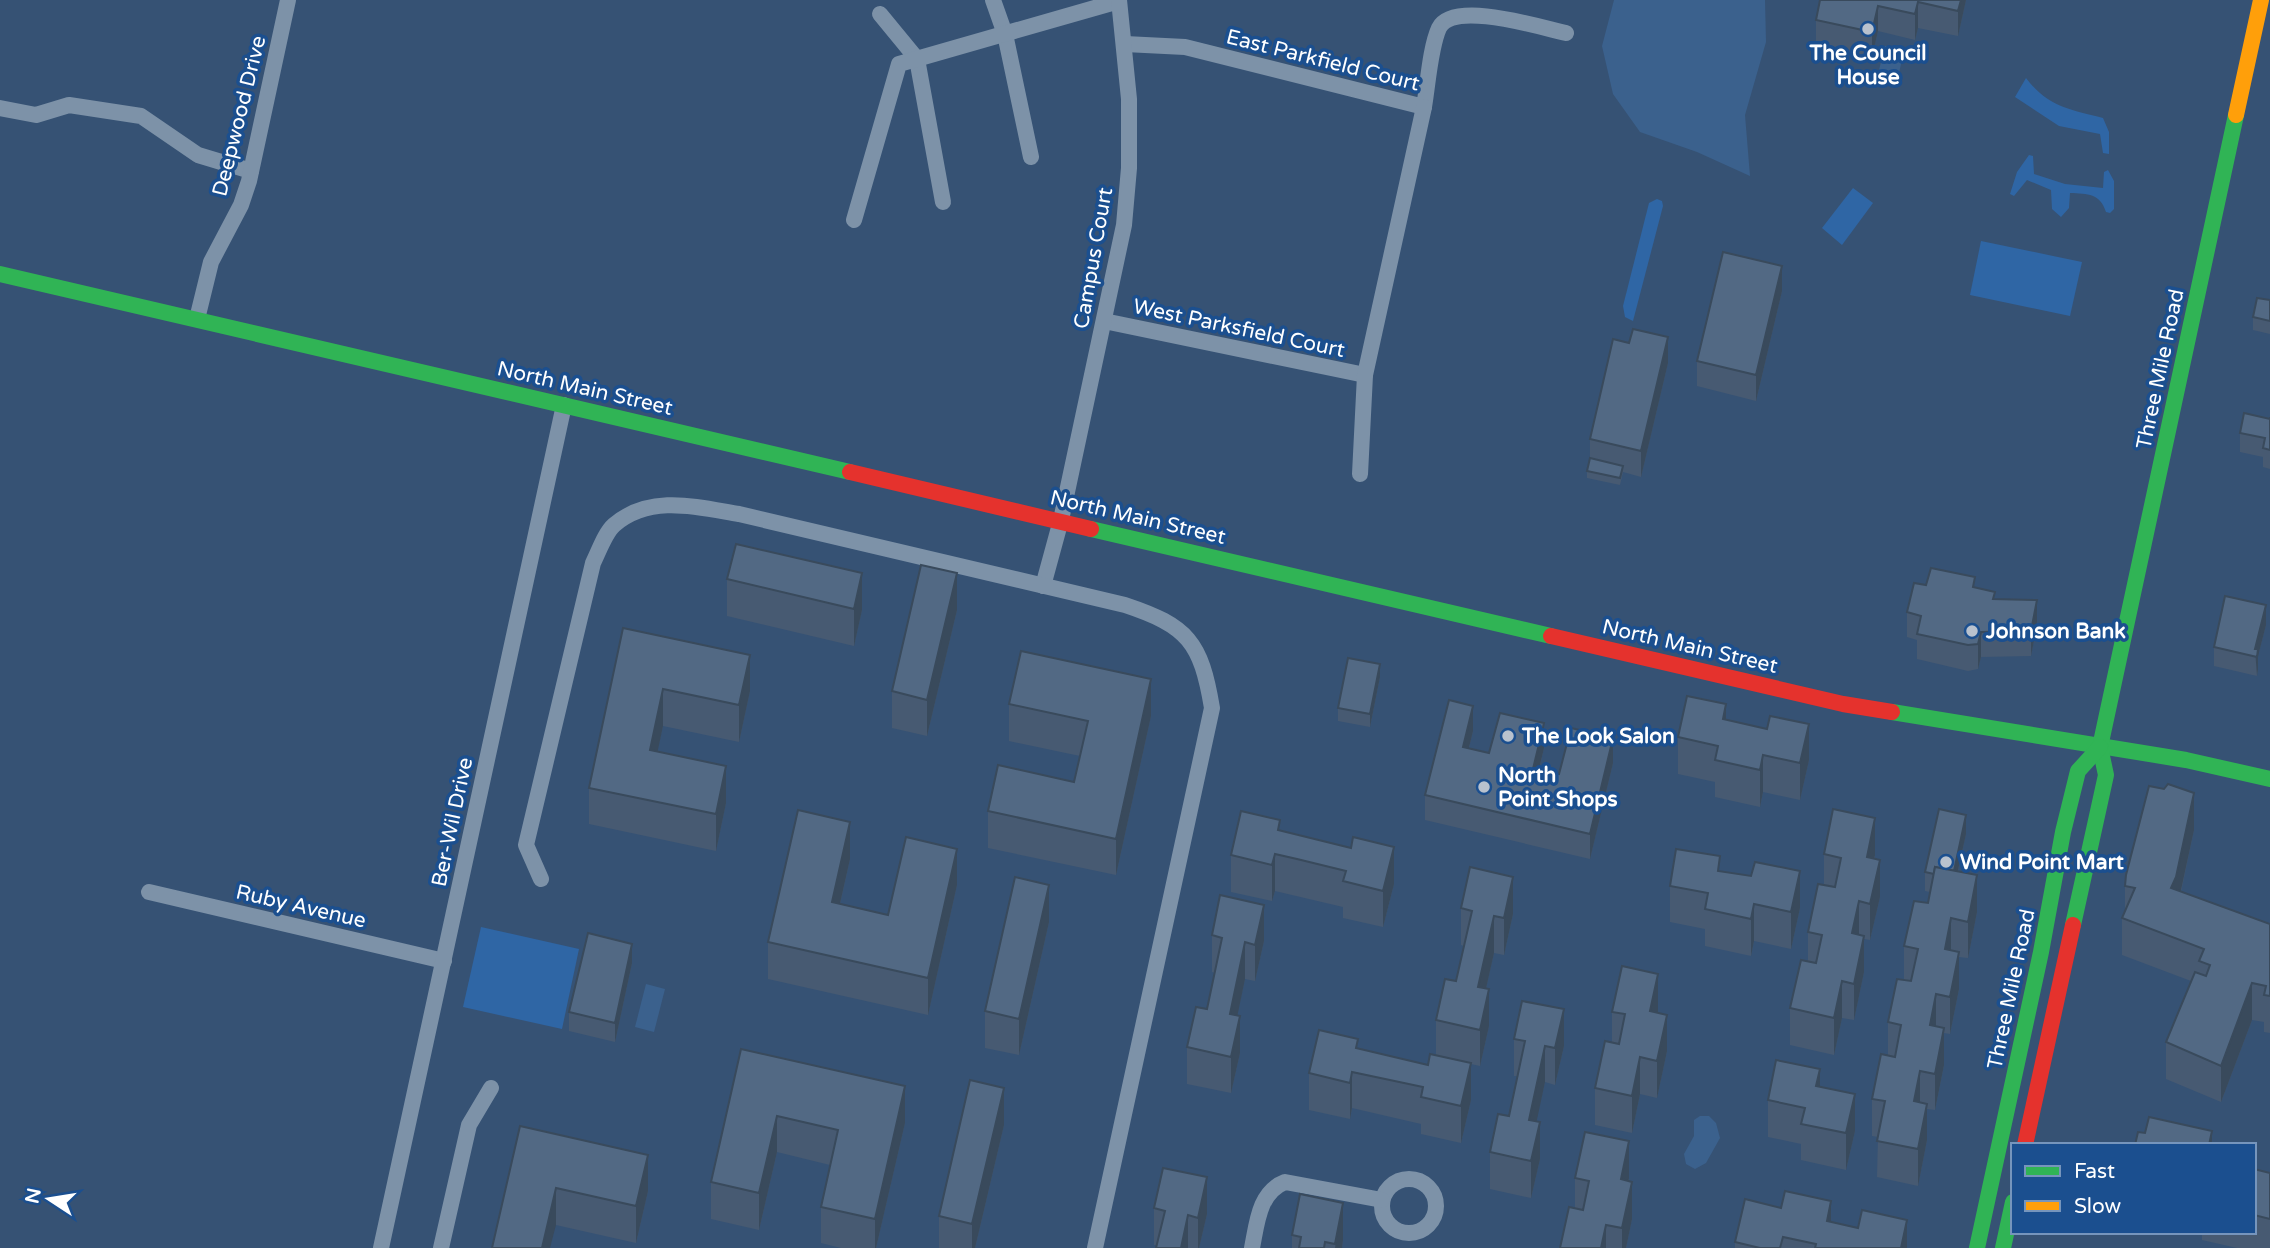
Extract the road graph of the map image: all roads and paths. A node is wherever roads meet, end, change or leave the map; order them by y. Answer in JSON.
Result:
{"nodes":[{"id":1,"x":288,"y":0,"type":"edge"},
{"id":2,"x":993,"y":0,"type":"edge"},
{"id":3,"x":2261,"y":0,"type":"edge"},
{"id":4,"x":1119,"y":1,"type":"edge"},
{"id":5,"x":880,"y":14,"type":"dead end"},
{"id":6,"x":1566,"y":33,"type":"dead end"},
{"id":7,"x":1005,"y":34,"type":"junction"},
{"id":8,"x":1125,"y":44,"type":"junction"},
{"id":9,"x":917,"y":59,"type":"junction"},
{"id":10,"x":1424,"y":107,"type":"junction"},
{"id":11,"x":0,"y":108,"type":"edge"},
{"id":12,"x":1031,"y":157,"type":"dead end"},
{"id":13,"x":251,"y":171,"type":"junction"},
{"id":14,"x":943,"y":202,"type":"dead end"},
{"id":15,"x":854,"y":220,"type":"dead end"},
{"id":16,"x":0,"y":274,"type":"edge"},
{"id":17,"x":197,"y":319,"type":"junction"},
{"id":18,"x":1104,"y":321,"type":"junction"},
{"id":19,"x":1365,"y":375,"type":"junction"},
{"id":20,"x":564,"y":405,"type":"junction"},
{"id":21,"x":1360,"y":474,"type":"dead end"},
{"id":22,"x":1061,"y":520,"type":"junction"},
{"id":23,"x":1044,"y":586,"type":"junction"},
{"id":24,"x":2100,"y":747,"type":"junction"},
{"id":25,"x":2270,"y":779,"type":"edge"},
{"id":26,"x":541,"y":879,"type":"dead end"},
{"id":27,"x":149,"y":892,"type":"dead end"},
{"id":28,"x":444,"y":961,"type":"junction"},
{"id":29,"x":491,"y":1088,"type":"dead end"},
{"id":30,"x":2025,"y":1143,"type":"edge"},
{"id":31,"x":1382,"y":1200,"type":"dead end"},
{"id":32,"x":2011,"y":1211,"type":"edge"},
{"id":33,"x":382,"y":1248,"type":"edge"},
{"id":34,"x":441,"y":1248,"type":"edge"},
{"id":35,"x":1096,"y":1248,"type":"edge"},
{"id":36,"x":1252,"y":1248,"type":"edge"},
{"id":37,"x":1977,"y":1248,"type":"edge"},
{"id":38,"x":2003,"y":1248,"type":"edge"}],
"edges":[{"from":1,"to":13,"type":"street","name":"Deepwood Drive"},
{"from":2,"to":7,"type":"street"},
{"from":3,"to":24,"type":"main road","name":"Three Mile Road"},
{"from":4,"to":7,"type":"street"},
{"from":4,"to":8,"type":"street","name":"Campus Court"},
{"from":5,"to":9,"type":"street"},
{"from":6,"to":10,"type":"street","name":"East Parkfield Court"},
{"from":7,"to":9,"type":"street"},
{"from":7,"to":12,"type":"street"},
{"from":8,"to":10,"type":"street","name":"East Parkfield Court"},
{"from":8,"to":18,"type":"street","name":"Campus Court"},
{"from":9,"to":14,"type":"street"},
{"from":9,"to":15,"type":"street"},
{"from":10,"to":19,"type":"street"},
{"from":11,"to":13,"type":"street"},
{"from":13,"to":17,"type":"street","name":"Deepwood Drive"},
{"from":16,"to":17,"type":"main road","name":"North Main Street"},
{"from":17,"to":20,"type":"main road","name":"North Main Street"},
{"from":18,"to":19,"type":"street","name":"West Parksfield Court"},
{"from":18,"to":22,"type":"street","name":"Campus Court"},
{"from":19,"to":21,"type":"street"},
{"from":20,"to":22,"type":"main road","name":"North Main Street"},
{"from":20,"to":28,"type":"street","name":"Ber-Wil Drive"},
{"from":22,"to":23,"type":"street","name":"Campus Court"},
{"from":22,"to":24,"type":"main road","name":"North Main Street"},
{"from":23,"to":26,"type":"street"},
{"from":23,"to":35,"type":"street"},
{"from":24,"to":25,"type":"main road","name":"North Main Street"},
{"from":24,"to":30,"type":"main road","name":"Three Mile Road"},
{"from":24,"to":37,"type":"main road","name":"Three Mile Road"},
{"from":27,"to":28,"type":"street","name":"Ruby Avenue"},
{"from":28,"to":33,"type":"street","name":"Ber-Wil Drive"},
{"from":29,"to":34,"type":"street"},
{"from":31,"to":36,"type":"street"},
{"from":32,"to":38,"type":"main road"}]}
